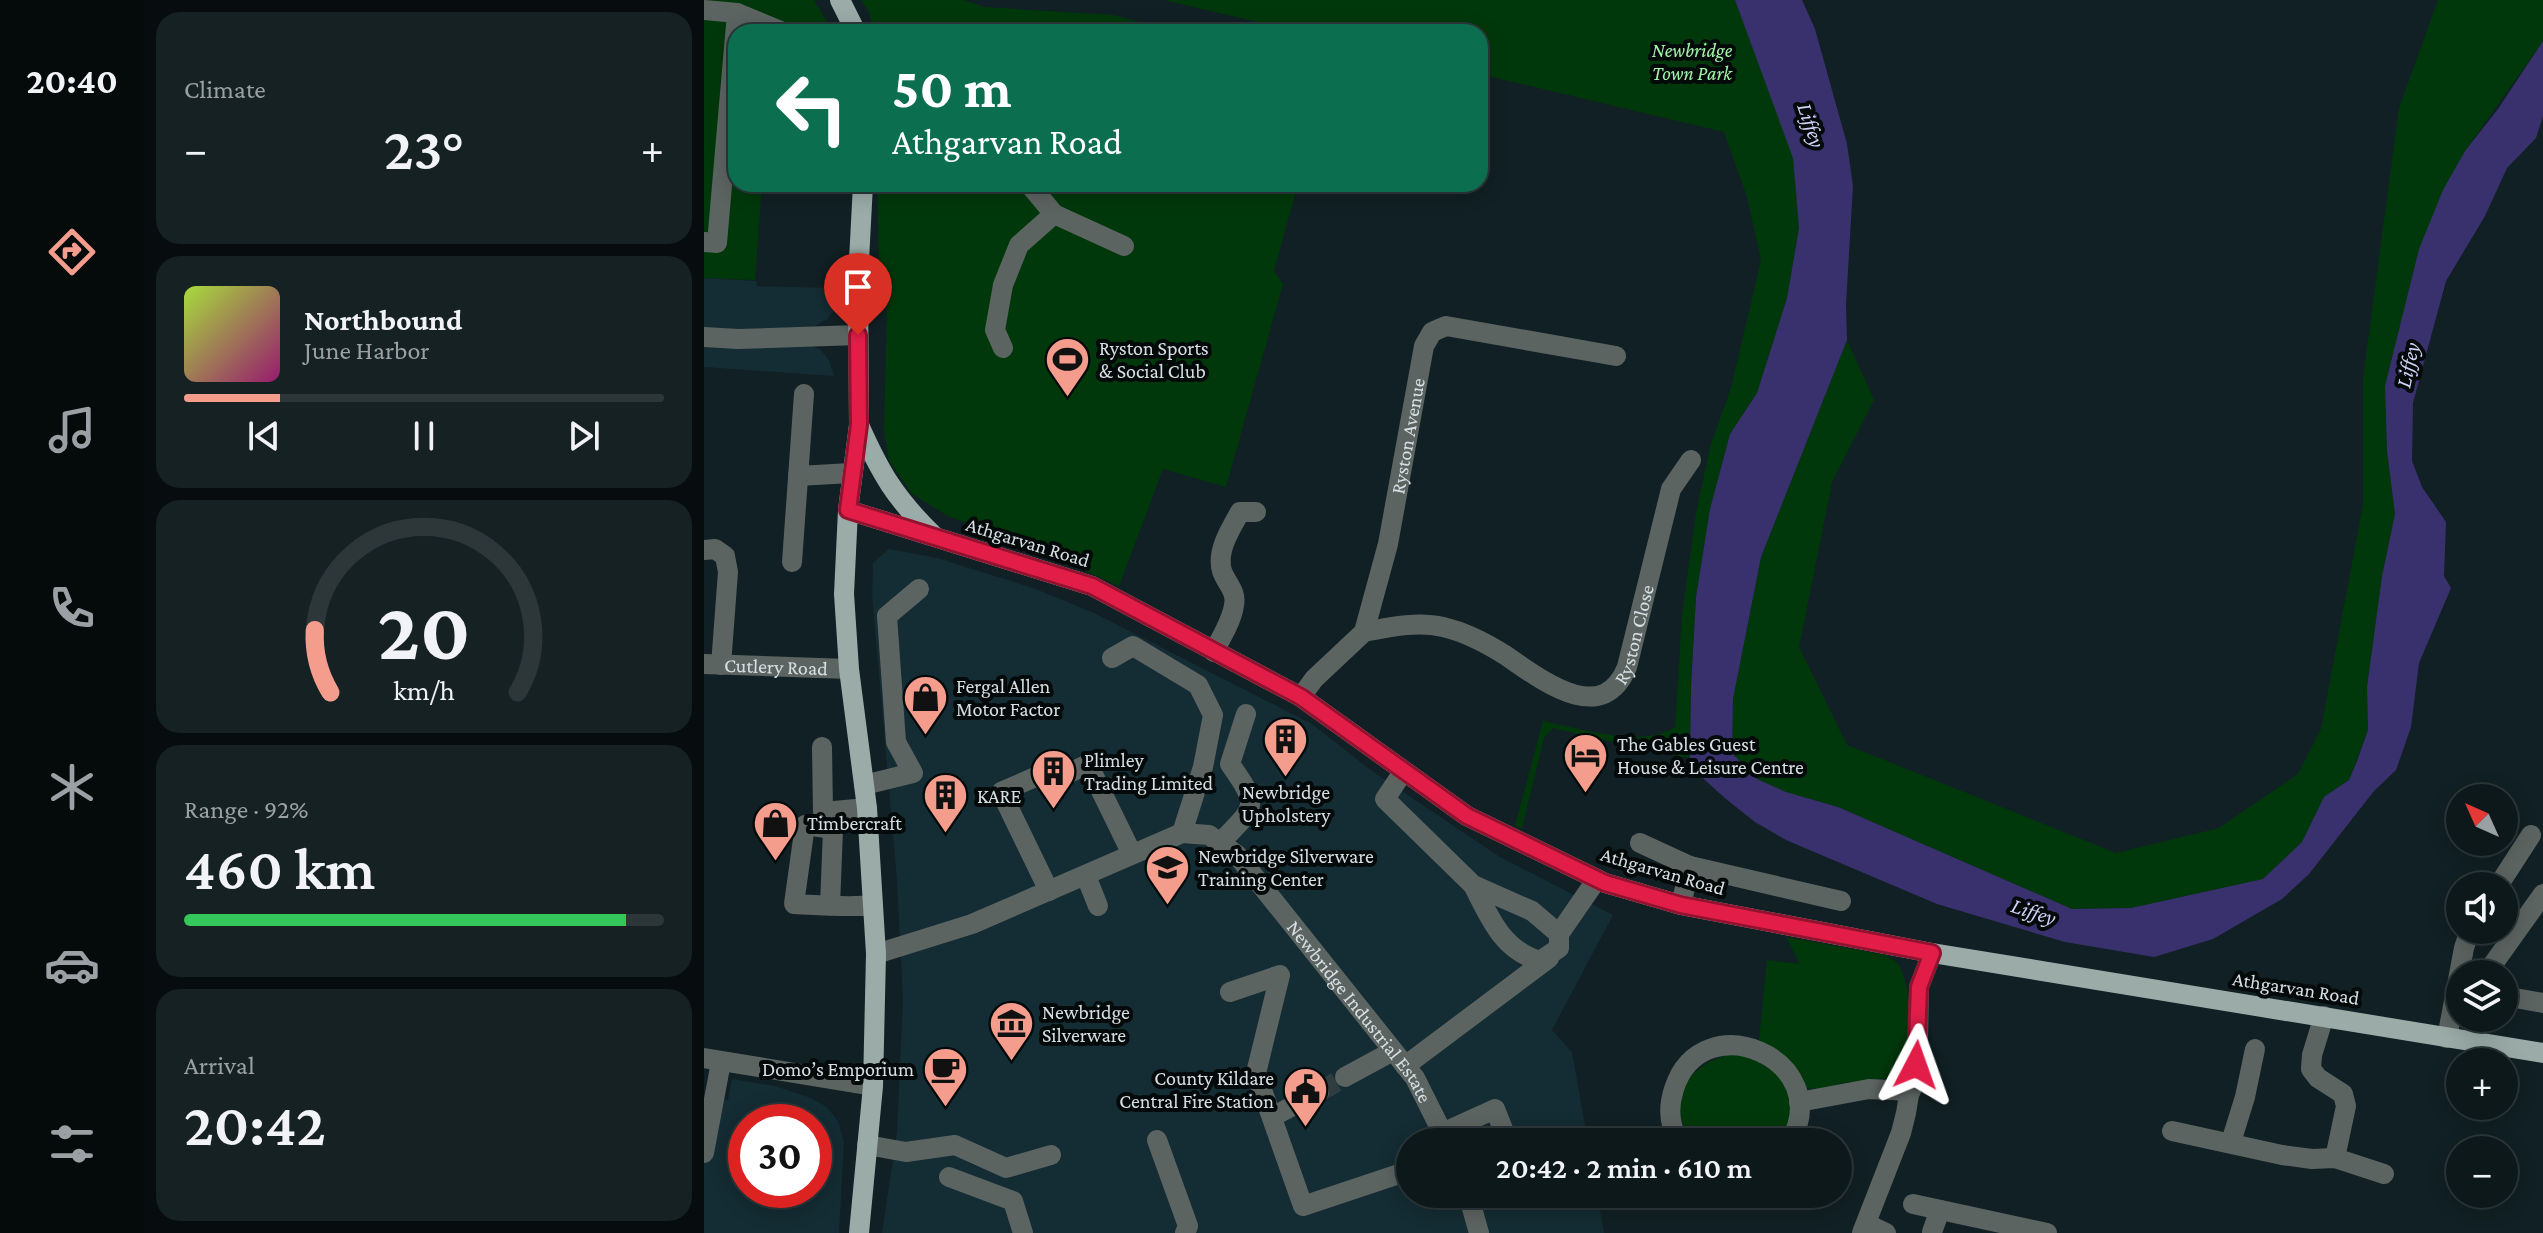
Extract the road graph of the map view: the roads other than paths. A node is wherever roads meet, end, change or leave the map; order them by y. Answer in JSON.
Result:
{"nodes":[{"id":1,"x":840,"y":0,"type":"edge"},
{"id":2,"x":704,"y":10,"type":"edge"},
{"id":3,"x":737,"y":13,"type":"junction"},
{"id":4,"x":736,"y":24,"type":"edge"},
{"id":5,"x":764,"y":24,"type":"edge"},
{"id":6,"x":852,"y":24,"type":"edge"},
{"id":7,"x":728,"y":116,"type":"edge"},
{"id":8,"x":863,"y":192,"type":"edge"},
{"id":9,"x":1036,"y":192,"type":"edge"},
{"id":10,"x":1054,"y":214,"type":"junction"},
{"id":11,"x":704,"y":242,"type":"edge"},
{"id":12,"x":1124,"y":246,"type":"dead end"},
{"id":13,"x":858,"y":335,"type":"junction"},
{"id":14,"x":704,"y":337,"type":"edge"},
{"id":15,"x":1003,"y":348,"type":"dead end"},
{"id":16,"x":1616,"y":356,"type":"dead end"},
{"id":17,"x":804,"y":394,"type":"dead end"},
{"id":18,"x":859,"y":425,"type":"junction"},
{"id":19,"x":1678,"y":467,"type":"dead end"},
{"id":20,"x":851,"y":473,"type":"junction"},
{"id":21,"x":798,"y":476,"type":"junction"},
{"id":22,"x":848,"y":510,"type":"junction"},
{"id":23,"x":1256,"y":512,"type":"dead end"},
{"id":24,"x":936,"y":539,"type":"junction"},
{"id":25,"x":704,"y":550,"type":"edge"},
{"id":26,"x":792,"y":562,"type":"dead end"},
{"id":27,"x":919,"y":589,"type":"dead end"},
{"id":28,"x":1364,"y":632,"type":"junction"},
{"id":29,"x":1214,"y":652,"type":"junction"},
{"id":30,"x":1112,"y":658,"type":"dead end"},
{"id":31,"x":713,"y":664,"type":"edge"},
{"id":32,"x":849,"y":669,"type":"junction"},
{"id":33,"x":1301,"y":697,"type":"junction"},
{"id":34,"x":1246,"y":714,"type":"dead end"},
{"id":35,"x":822,"y":747,"type":"dead end"},
{"id":36,"x":1403,"y":772,"type":"junction"},
{"id":37,"x":864,"y":785,"type":"junction"},
{"id":38,"x":867,"y":808,"type":"junction"},
{"id":39,"x":833,"y":820,"type":"junction"},
{"id":40,"x":1182,"y":833,"type":"junction"},
{"id":41,"x":2531,"y":835,"type":"dead end"},
{"id":42,"x":1220,"y":843,"type":"junction"},
{"id":43,"x":1640,"y":843,"type":"dead end"},
{"id":44,"x":1132,"y":854,"type":"junction"},
{"id":45,"x":1690,"y":866,"type":"junction"},
{"id":46,"x":2507,"y":872,"type":"edge"},
{"id":47,"x":1086,"y":876,"type":"junction"},
{"id":48,"x":1597,"y":879,"type":"junction"},
{"id":49,"x":1473,"y":885,"type":"junction"},
{"id":50,"x":1049,"y":891,"type":"junction"},
{"id":51,"x":2543,"y":894,"type":"edge"},
{"id":52,"x":1841,"y":901,"type":"dead end"},
{"id":53,"x":873,"y":905,"type":"junction"},
{"id":54,"x":1681,"y":905,"type":"junction"},
{"id":55,"x":830,"y":906,"type":"junction"},
{"id":56,"x":1098,"y":906,"type":"dead end"},
{"id":57,"x":1559,"y":934,"type":"junction"},
{"id":58,"x":2465,"y":944,"type":"edge"},
{"id":59,"x":1932,"y":953,"type":"junction"},
{"id":60,"x":876,"y":954,"type":"junction"},
{"id":61,"x":1549,"y":958,"type":"junction"},
{"id":62,"x":2496,"y":960,"type":"edge"},
{"id":63,"x":1230,"y":992,"type":"dead end"},
{"id":64,"x":2518,"y":999,"type":"edge"},
{"id":65,"x":2543,"y":1003,"type":"edge"},
{"id":66,"x":2324,"y":1016,"type":"junction"},
{"id":67,"x":2447,"y":1038,"type":"junction"},
{"id":68,"x":2543,"y":1053,"type":"edge"},
{"id":69,"x":1399,"y":1058,"type":"junction"},
{"id":70,"x":2257,"y":1058,"type":"dead end"},
{"id":71,"x":712,"y":1060,"type":"edge"},
{"id":72,"x":1345,"y":1077,"type":"tunnel mouth"},
{"id":73,"x":873,"y":1086,"type":"junction"},
{"id":74,"x":1911,"y":1091,"type":"junction"},
{"id":75,"x":1319,"y":1092,"type":"tunnel mouth"},
{"id":76,"x":1799,"y":1102,"type":"junction"},
{"id":77,"x":1272,"y":1117,"type":"junction"},
{"id":78,"x":1438,"y":1128,"type":"edge"},
{"id":79,"x":1460,"y":1128,"type":"edge"},
{"id":80,"x":1502,"y":1128,"type":"edge"},
{"id":81,"x":1674,"y":1128,"type":"edge"},
{"id":82,"x":1795,"y":1128,"type":"edge"},
{"id":83,"x":2172,"y":1131,"type":"dead end"},
{"id":84,"x":1157,"y":1140,"type":"dead end"},
{"id":85,"x":2231,"y":1142,"type":"junction"},
{"id":86,"x":867,"y":1145,"type":"junction"},
{"id":87,"x":704,"y":1153,"type":"edge"},
{"id":88,"x":1051,"y":1155,"type":"dead end"},
{"id":89,"x":2335,"y":1158,"type":"junction"},
{"id":90,"x":2384,"y":1174,"type":"dead end"},
{"id":91,"x":1396,"y":1175,"type":"edge"},
{"id":92,"x":949,"y":1177,"type":"dead end"},
{"id":93,"x":1913,"y":1204,"type":"dead end"},
{"id":94,"x":1472,"y":1208,"type":"edge"},
{"id":95,"x":1940,"y":1210,"type":"junction"},
{"id":96,"x":1864,"y":1228,"type":"edge"},
{"id":97,"x":1932,"y":1232,"type":"edge"},
{"id":98,"x":859,"y":1233,"type":"edge"},
{"id":99,"x":1023,"y":1233,"type":"edge"},
{"id":100,"x":1185,"y":1233,"type":"edge"},
{"id":101,"x":1479,"y":1233,"type":"edge"},
{"id":102,"x":1886,"y":1233,"type":"edge"},
{"id":103,"x":2047,"y":1233,"type":"edge"}],
"edges":[{"from":1,"to":6,"type":"main road"},
{"from":2,"to":3,"type":"street"},
{"from":3,"to":4,"type":"street"},
{"from":3,"to":5,"type":"street"},
{"from":7,"to":11,"type":"street"},
{"from":8,"to":13,"type":"main road"},
{"from":9,"to":10,"type":"street"},
{"from":10,"to":12,"type":"street"},
{"from":10,"to":15,"type":"street"},
{"from":13,"to":14,"type":"street"},
{"from":13,"to":18,"type":"main road"},
{"from":16,"to":28,"type":"street","name":"Ryston Avenue"},
{"from":17,"to":21,"type":"street"},
{"from":18,"to":20,"type":"main road"},
{"from":18,"to":24,"type":"main road"},
{"from":19,"to":28,"type":"street","name":"Ryston Close"},
{"from":20,"to":21,"type":"street"},
{"from":20,"to":22,"type":"main road"},
{"from":21,"to":26,"type":"street"},
{"from":22,"to":24,"type":"main road","name":"Athgarvan Road"},
{"from":22,"to":32,"type":"main road"},
{"from":23,"to":29,"type":"street"},
{"from":24,"to":29,"type":"main road","name":"Athgarvan Road"},
{"from":25,"to":31,"type":"street"},
{"from":27,"to":37,"type":"street"},
{"from":28,"to":33,"type":"street"},
{"from":29,"to":33,"type":"main road","name":"Athgarvan Road"},
{"from":30,"to":40,"type":"street"},
{"from":31,"to":32,"type":"street","name":"Cutlery Road"},
{"from":32,"to":37,"type":"main road"},
{"from":33,"to":36,"type":"main road","name":"Athgarvan Road"},
{"from":34,"to":42,"type":"street"},
{"from":35,"to":39,"type":"street"},
{"from":36,"to":48,"type":"main road","name":"Athgarvan Road"},
{"from":36,"to":49,"type":"street"},
{"from":37,"to":38,"type":"main road"},
{"from":38,"to":39,"type":"street"},
{"from":38,"to":53,"type":"main road"},
{"from":39,"to":55,"type":"street"},
{"from":39,"to":55,"type":"street"},
{"from":40,"to":42,"type":"street","name":"Newbridge Industrial Estate"},
{"from":40,"to":44,"type":"street"},
{"from":41,"to":46,"type":"street"},
{"from":42,"to":69,"type":"street","name":"Newbridge Industrial Estate"},
{"from":43,"to":45,"type":"street"},
{"from":44,"to":47,"type":"street"},
{"from":44,"to":50,"type":"street"},
{"from":45,"to":52,"type":"street"},
{"from":45,"to":54,"type":"street"},
{"from":47,"to":50,"type":"street"},
{"from":47,"to":56,"type":"street"},
{"from":48,"to":54,"type":"main road","name":"Athgarvan Road"},
{"from":48,"to":57,"type":"street"},
{"from":49,"to":57,"type":"street"},
{"from":49,"to":61,"type":"street"},
{"from":50,"to":60,"type":"street"},
{"from":51,"to":62,"type":"street"},
{"from":53,"to":55,"type":"street"},
{"from":53,"to":60,"type":"main road"},
{"from":54,"to":59,"type":"main road","name":"Athgarvan Road"},
{"from":57,"to":61,"type":"street"},
{"from":58,"to":67,"type":"street"},
{"from":59,"to":66,"type":"main road","name":"Athgarvan Road"},
{"from":59,"to":74,"type":"street"},
{"from":60,"to":73,"type":"main road"},
{"from":61,"to":69,"type":"street"},
{"from":63,"to":77,"type":"street"},
{"from":64,"to":65,"type":"street"},
{"from":66,"to":67,"type":"main road","name":"Athgarvan Road"},
{"from":66,"to":89,"type":"street"},
{"from":67,"to":68,"type":"main road","name":"Athgarvan Road"},
{"from":69,"to":72,"type":"street"},
{"from":69,"to":78,"type":"street","name":"Newbridge Industrial Estate"},
{"from":70,"to":85,"type":"street"},
{"from":71,"to":73,"type":"street"},
{"from":71,"to":87,"type":"street"},
{"from":73,"to":86,"type":"main road"},
{"from":74,"to":76,"type":"street"},
{"from":74,"to":96,"type":"street"},
{"from":75,"to":77,"type":"street"},
{"from":76,"to":81,"type":"street"},
{"from":76,"to":82,"type":"street"},
{"from":77,"to":91,"type":"street"},
{"from":79,"to":80,"type":"street"},
{"from":83,"to":85,"type":"street"},
{"from":84,"to":100,"type":"street"},
{"from":85,"to":89,"type":"street"},
{"from":86,"to":88,"type":"street"},
{"from":86,"to":98,"type":"main road"},
{"from":89,"to":90,"type":"street"},
{"from":92,"to":99,"type":"street"},
{"from":93,"to":95,"type":"street"},
{"from":94,"to":101,"type":"street"},
{"from":95,"to":97,"type":"street"},
{"from":95,"to":103,"type":"street"},
{"from":96,"to":102,"type":"street"}]}
